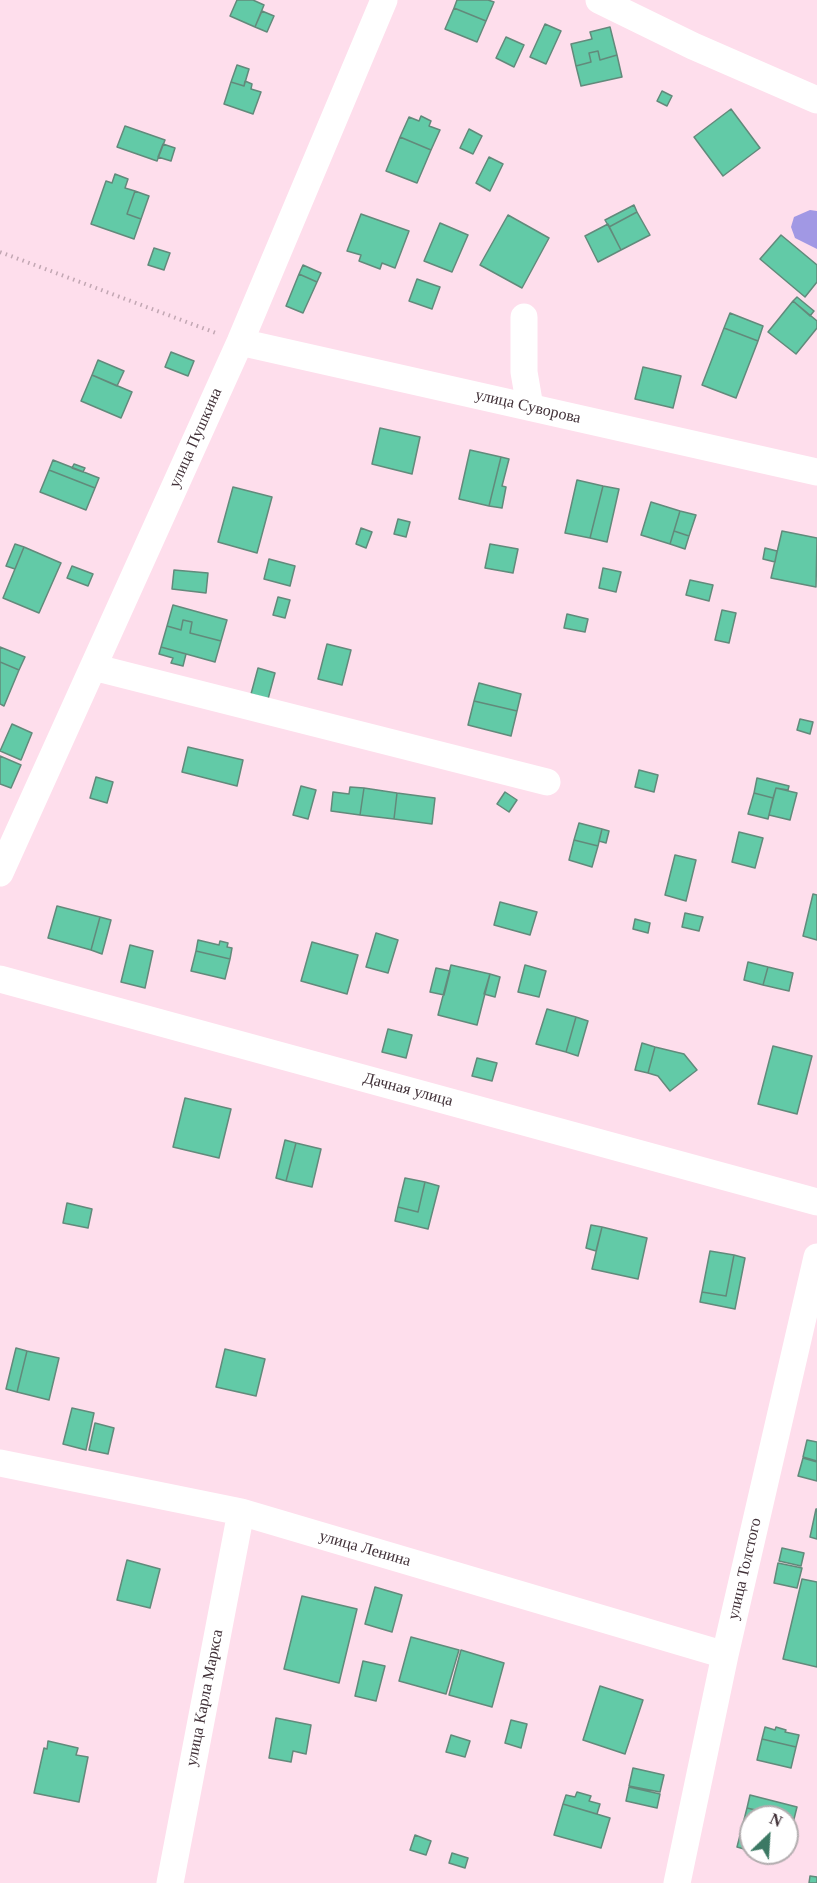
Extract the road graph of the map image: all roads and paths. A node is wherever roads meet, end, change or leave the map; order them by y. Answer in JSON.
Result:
{"nodes":[{"id":1,"x":384,"y":0,"type":"edge"},
{"id":2,"x":599,"y":0,"type":"edge"},
{"id":3,"x":817,"y":100,"type":"edge"},
{"id":4,"x":0,"y":252,"type":"edge"},
{"id":5,"x":524,"y":317,"type":"dead end"},
{"id":6,"x":240,"y":342,"type":"junction"},
{"id":7,"x":530,"y":407,"type":"junction"},
{"id":8,"x":817,"y":472,"type":"edge"},
{"id":9,"x":93,"y":667,"type":"junction"},
{"id":10,"x":547,"y":782,"type":"dead end"},
{"id":11,"x":0,"y":873,"type":"edge"},
{"id":12,"x":0,"y":979,"type":"edge"},
{"id":13,"x":817,"y":1202,"type":"edge"},
{"id":14,"x":817,"y":1257,"type":"edge"},
{"id":15,"x":0,"y":1463,"type":"edge"},
{"id":16,"x":241,"y":1512,"type":"junction"},
{"id":17,"x":725,"y":1655,"type":"junction"},
{"id":18,"x":170,"y":1883,"type":"edge"},
{"id":19,"x":677,"y":1883,"type":"edge"}],
"edges":[{"from":1,"to":6,"type":"street","name":"улица Пушкина"},
{"from":2,"to":3,"type":"street"},
{"from":4,"to":6,"type":"path"},
{"from":5,"to":7,"type":"street"},
{"from":6,"to":7,"type":"street","name":"улица Суворова"},
{"from":6,"to":9,"type":"street","name":"улица Пушкина"},
{"from":7,"to":8,"type":"street","name":"улица Суворова"},
{"from":9,"to":10,"type":"street"},
{"from":9,"to":11,"type":"street","name":"улица Пушкина"},
{"from":12,"to":13,"type":"street","name":"Дачная улица"},
{"from":14,"to":17,"type":"street","name":"улица Толстого"},
{"from":15,"to":16,"type":"street","name":"улица Ленина"},
{"from":16,"to":17,"type":"street","name":"улица Ленина"},
{"from":16,"to":18,"type":"street","name":"улица Карла Маркса"},
{"from":17,"to":19,"type":"street","name":"улица Толстого"}]}
